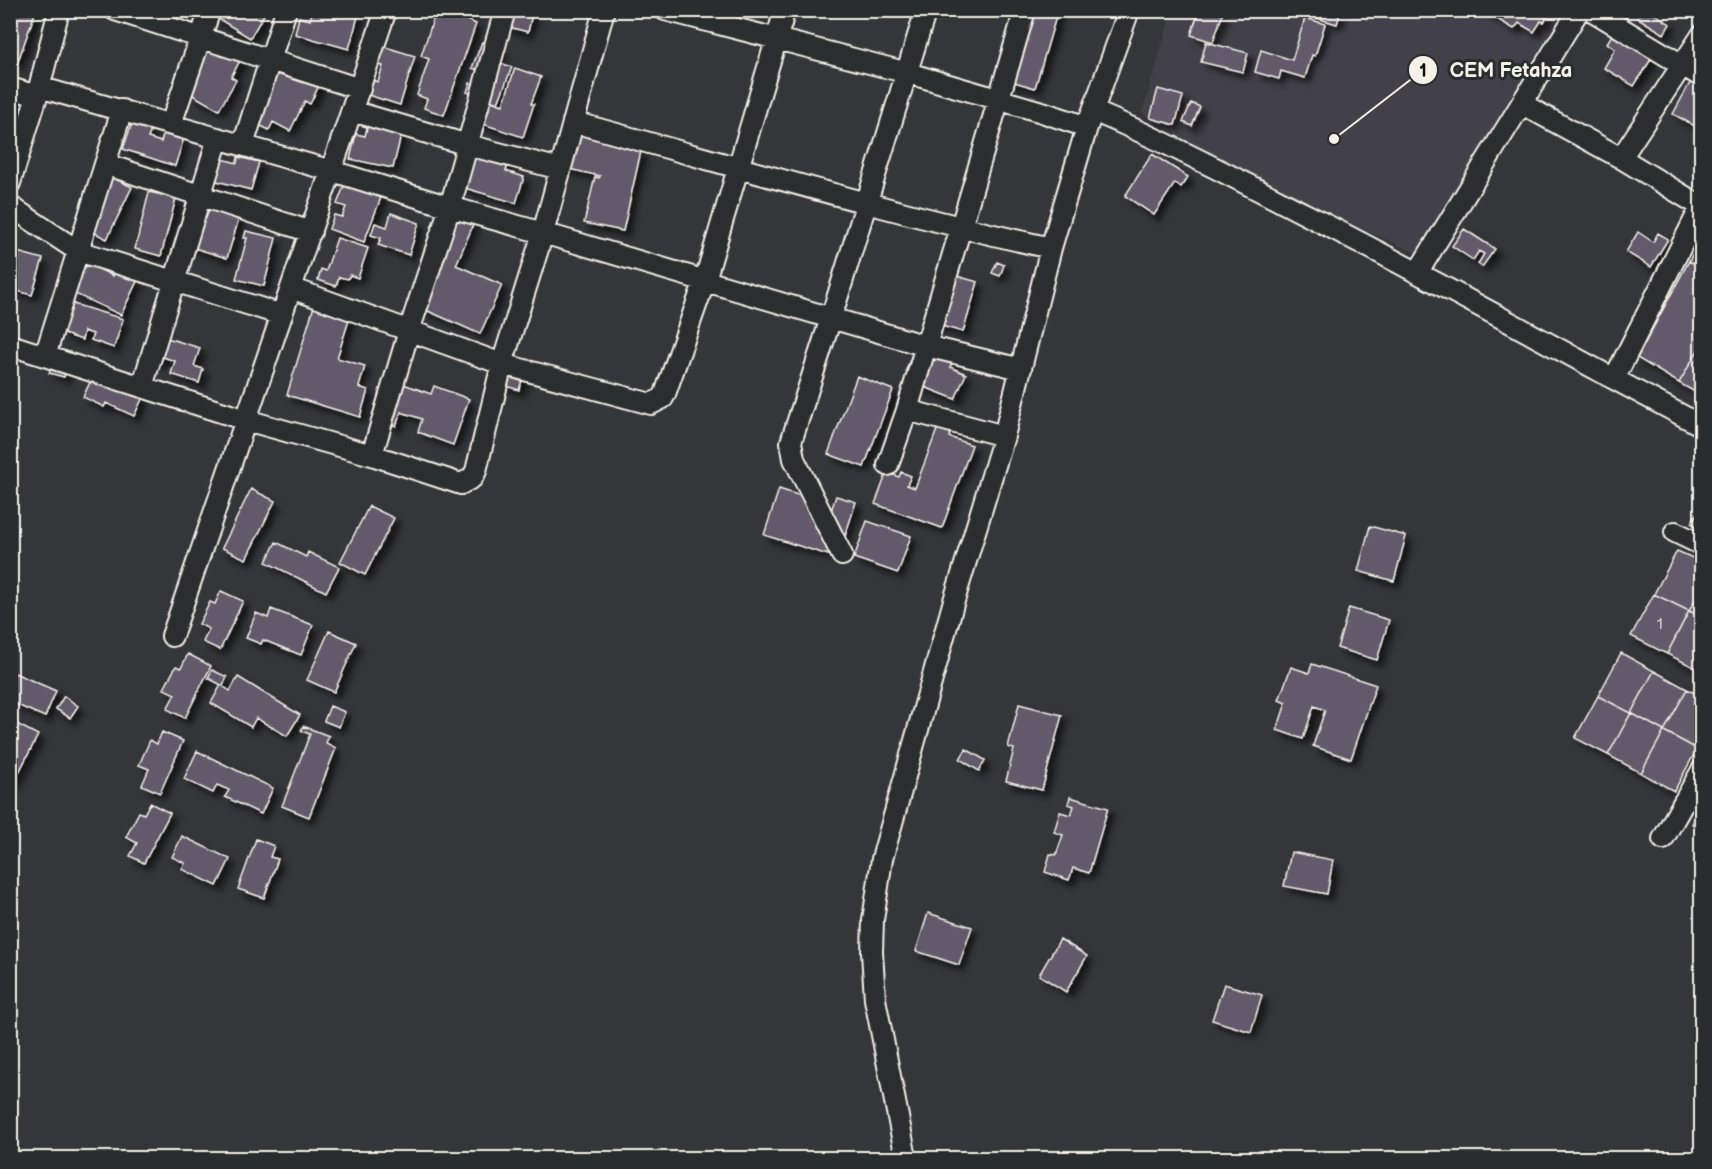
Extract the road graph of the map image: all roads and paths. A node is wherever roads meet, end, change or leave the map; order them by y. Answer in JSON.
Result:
{"nodes":[{"id":1,"x":59,"y":10,"type":"edge"},
{"id":2,"x":115,"y":10,"type":"edge"},
{"id":3,"x":210,"y":10,"type":"edge"},
{"id":4,"x":286,"y":10,"type":"edge"},
{"id":5,"x":386,"y":10,"type":"edge"},
{"id":6,"x":505,"y":10,"type":"edge"},
{"id":7,"x":604,"y":10,"type":"edge"},
{"id":8,"x":665,"y":10,"type":"edge"},
{"id":9,"x":785,"y":10,"type":"edge"},
{"id":10,"x":926,"y":10,"type":"edge"},
{"id":11,"x":1025,"y":10,"type":"edge"},
{"id":12,"x":1129,"y":10,"type":"edge"},
{"id":13,"x":1579,"y":10,"type":"edge"},
{"id":14,"x":1592,"y":10,"type":"edge"},
{"id":15,"x":140,"y":14,"type":"edge"},
{"id":16,"x":1701,"y":35,"type":"edge"},
{"id":17,"x":201,"y":38,"type":"junction"},
{"id":18,"x":777,"y":39,"type":"junction"},
{"id":19,"x":270,"y":60,"type":"junction"},
{"id":20,"x":1683,"y":65,"type":"junction"},
{"id":21,"x":908,"y":73,"type":"junction"},
{"id":22,"x":1701,"y":77,"type":"edge"},
{"id":23,"x":10,"y":88,"type":"edge"},
{"id":24,"x":360,"y":89,"type":"junction"},
{"id":25,"x":38,"y":92,"type":"junction"},
{"id":26,"x":999,"y":99,"type":"junction"},
{"id":27,"x":1522,"y":104,"type":"junction"},
{"id":28,"x":122,"y":110,"type":"junction"},
{"id":29,"x":352,"y":111,"type":"junction"},
{"id":30,"x":1090,"y":119,"type":"junction"},
{"id":31,"x":573,"y":122,"type":"junction"},
{"id":32,"x":171,"y":124,"type":"junction"},
{"id":33,"x":218,"y":138,"type":"junction"},
{"id":34,"x":243,"y":145,"type":"junction"},
{"id":35,"x":468,"y":145,"type":"junction"},
{"id":36,"x":1621,"y":158,"type":"junction"},
{"id":37,"x":105,"y":164,"type":"junction"},
{"id":38,"x":739,"y":167,"type":"junction"},
{"id":39,"x":560,"y":169,"type":"junction"},
{"id":40,"x":332,"y":171,"type":"junction"},
{"id":41,"x":10,"y":183,"type":"edge"},
{"id":42,"x":202,"y":196,"type":"junction"},
{"id":43,"x":866,"y":204,"type":"junction"},
{"id":44,"x":10,"y":206,"type":"edge"},
{"id":45,"x":1701,"y":206,"type":"edge"},
{"id":46,"x":450,"y":207,"type":"junction"},
{"id":47,"x":961,"y":228,"type":"junction"},
{"id":48,"x":311,"y":232,"type":"junction"},
{"id":49,"x":543,"y":232,"type":"junction"},
{"id":50,"x":1051,"y":248,"type":"junction"},
{"id":51,"x":78,"y":251,"type":"junction"},
{"id":52,"x":1418,"y":272,"type":"junction"},
{"id":53,"x":705,"y":280,"type":"junction"},
{"id":54,"x":175,"y":281,"type":"junction"},
{"id":55,"x":291,"y":288,"type":"junction"},
{"id":56,"x":282,"y":315,"type":"junction"},
{"id":57,"x":831,"y":318,"type":"junction"},
{"id":58,"x":409,"y":331,"type":"junction"},
{"id":59,"x":10,"y":345,"type":"edge"},
{"id":60,"x":926,"y":346,"type":"junction"},
{"id":61,"x":45,"y":356,"type":"junction"},
{"id":62,"x":502,"y":364,"type":"junction"},
{"id":63,"x":1021,"y":369,"type":"junction"},
{"id":64,"x":1614,"y":379,"type":"junction"},
{"id":65,"x":142,"y":387,"type":"junction"},
{"id":66,"x":907,"y":410,"type":"junction"},
{"id":67,"x":246,"y":420,"type":"junction"},
{"id":68,"x":1701,"y":426,"type":"edge"},
{"id":69,"x":1004,"y":436,"type":"junction"},
{"id":70,"x":372,"y":455,"type":"junction"},
{"id":71,"x":888,"y":465,"type":"dead end"},
{"id":72,"x":1675,"y":532,"type":"dead end"},
{"id":73,"x":1701,"y":545,"type":"edge"},
{"id":74,"x":842,"y":555,"type":"dead end"},
{"id":75,"x":172,"y":636,"type":"dead end"},
{"id":76,"x":1701,"y":770,"type":"edge"},
{"id":77,"x":1663,"y":839,"type":"dead end"},
{"id":78,"x":906,"y":1158,"type":"edge"}],
"edges":[{"from":1,"to":25,"type":"street"},
{"from":2,"to":15,"type":"street"},
{"from":3,"to":17,"type":"street"},
{"from":4,"to":19,"type":"street"},
{"from":5,"to":24,"type":"street"},
{"from":6,"to":35,"type":"street"},
{"from":7,"to":31,"type":"street"},
{"from":8,"to":18,"type":"street"},
{"from":9,"to":18,"type":"street"},
{"from":10,"to":21,"type":"street"},
{"from":11,"to":26,"type":"street"},
{"from":12,"to":30,"type":"street"},
{"from":13,"to":27,"type":"street"},
{"from":14,"to":20,"type":"street"},
{"from":15,"to":17,"type":"street"},
{"from":16,"to":20,"type":"street"},
{"from":17,"to":19,"type":"street"},
{"from":17,"to":32,"type":"street"},
{"from":18,"to":21,"type":"street"},
{"from":18,"to":38,"type":"street"},
{"from":19,"to":24,"type":"street"},
{"from":19,"to":34,"type":"street"},
{"from":20,"to":22,"type":"street"},
{"from":20,"to":36,"type":"street"},
{"from":21,"to":26,"type":"street"},
{"from":21,"to":43,"type":"street"},
{"from":23,"to":25,"type":"street"},
{"from":24,"to":29,"type":"street"},
{"from":25,"to":28,"type":"street"},
{"from":25,"to":41,"type":"street"},
{"from":26,"to":30,"type":"street"},
{"from":26,"to":47,"type":"street"},
{"from":27,"to":36,"type":"street"},
{"from":27,"to":52,"type":"street"},
{"from":28,"to":32,"type":"street"},
{"from":28,"to":37,"type":"street"},
{"from":29,"to":35,"type":"street"},
{"from":29,"to":40,"type":"street"},
{"from":30,"to":50,"type":"street"},
{"from":30,"to":52,"type":"street"},
{"from":31,"to":38,"type":"street"},
{"from":31,"to":39,"type":"street"},
{"from":32,"to":33,"type":"street"},
{"from":33,"to":34,"type":"street"},
{"from":33,"to":42,"type":"street"},
{"from":34,"to":40,"type":"street"},
{"from":35,"to":39,"type":"street"},
{"from":35,"to":46,"type":"street"},
{"from":36,"to":45,"type":"street"},
{"from":37,"to":42,"type":"street"},
{"from":37,"to":51,"type":"street"},
{"from":38,"to":43,"type":"street"},
{"from":38,"to":53,"type":"street"},
{"from":39,"to":49,"type":"street"},
{"from":40,"to":46,"type":"street"},
{"from":40,"to":48,"type":"street"},
{"from":42,"to":48,"type":"street"},
{"from":42,"to":54,"type":"street"},
{"from":43,"to":47,"type":"street"},
{"from":43,"to":57,"type":"street"},
{"from":44,"to":51,"type":"street"},
{"from":45,"to":64,"type":"street"},
{"from":46,"to":49,"type":"street"},
{"from":46,"to":58,"type":"street"},
{"from":47,"to":50,"type":"street"},
{"from":47,"to":60,"type":"street"},
{"from":48,"to":55,"type":"street"},
{"from":49,"to":53,"type":"street"},
{"from":49,"to":62,"type":"street"},
{"from":50,"to":63,"type":"street"},
{"from":51,"to":54,"type":"street"},
{"from":51,"to":61,"type":"street"},
{"from":52,"to":64,"type":"street"},
{"from":53,"to":57,"type":"street"},
{"from":53,"to":62,"type":"street"},
{"from":54,"to":56,"type":"street"},
{"from":54,"to":65,"type":"street"},
{"from":55,"to":56,"type":"street"},
{"from":55,"to":58,"type":"street"},
{"from":56,"to":67,"type":"street"},
{"from":57,"to":60,"type":"street"},
{"from":57,"to":74,"type":"street"},
{"from":58,"to":62,"type":"street"},
{"from":58,"to":70,"type":"street"},
{"from":59,"to":61,"type":"street"},
{"from":60,"to":63,"type":"street"},
{"from":60,"to":66,"type":"street"},
{"from":61,"to":65,"type":"street"},
{"from":62,"to":70,"type":"street"},
{"from":63,"to":69,"type":"street"},
{"from":64,"to":68,"type":"street"},
{"from":65,"to":67,"type":"street"},
{"from":66,"to":69,"type":"street"},
{"from":66,"to":71,"type":"street"},
{"from":67,"to":70,"type":"street"},
{"from":67,"to":75,"type":"street"},
{"from":69,"to":78,"type":"street"},
{"from":72,"to":73,"type":"street"},
{"from":76,"to":77,"type":"street"}]}
